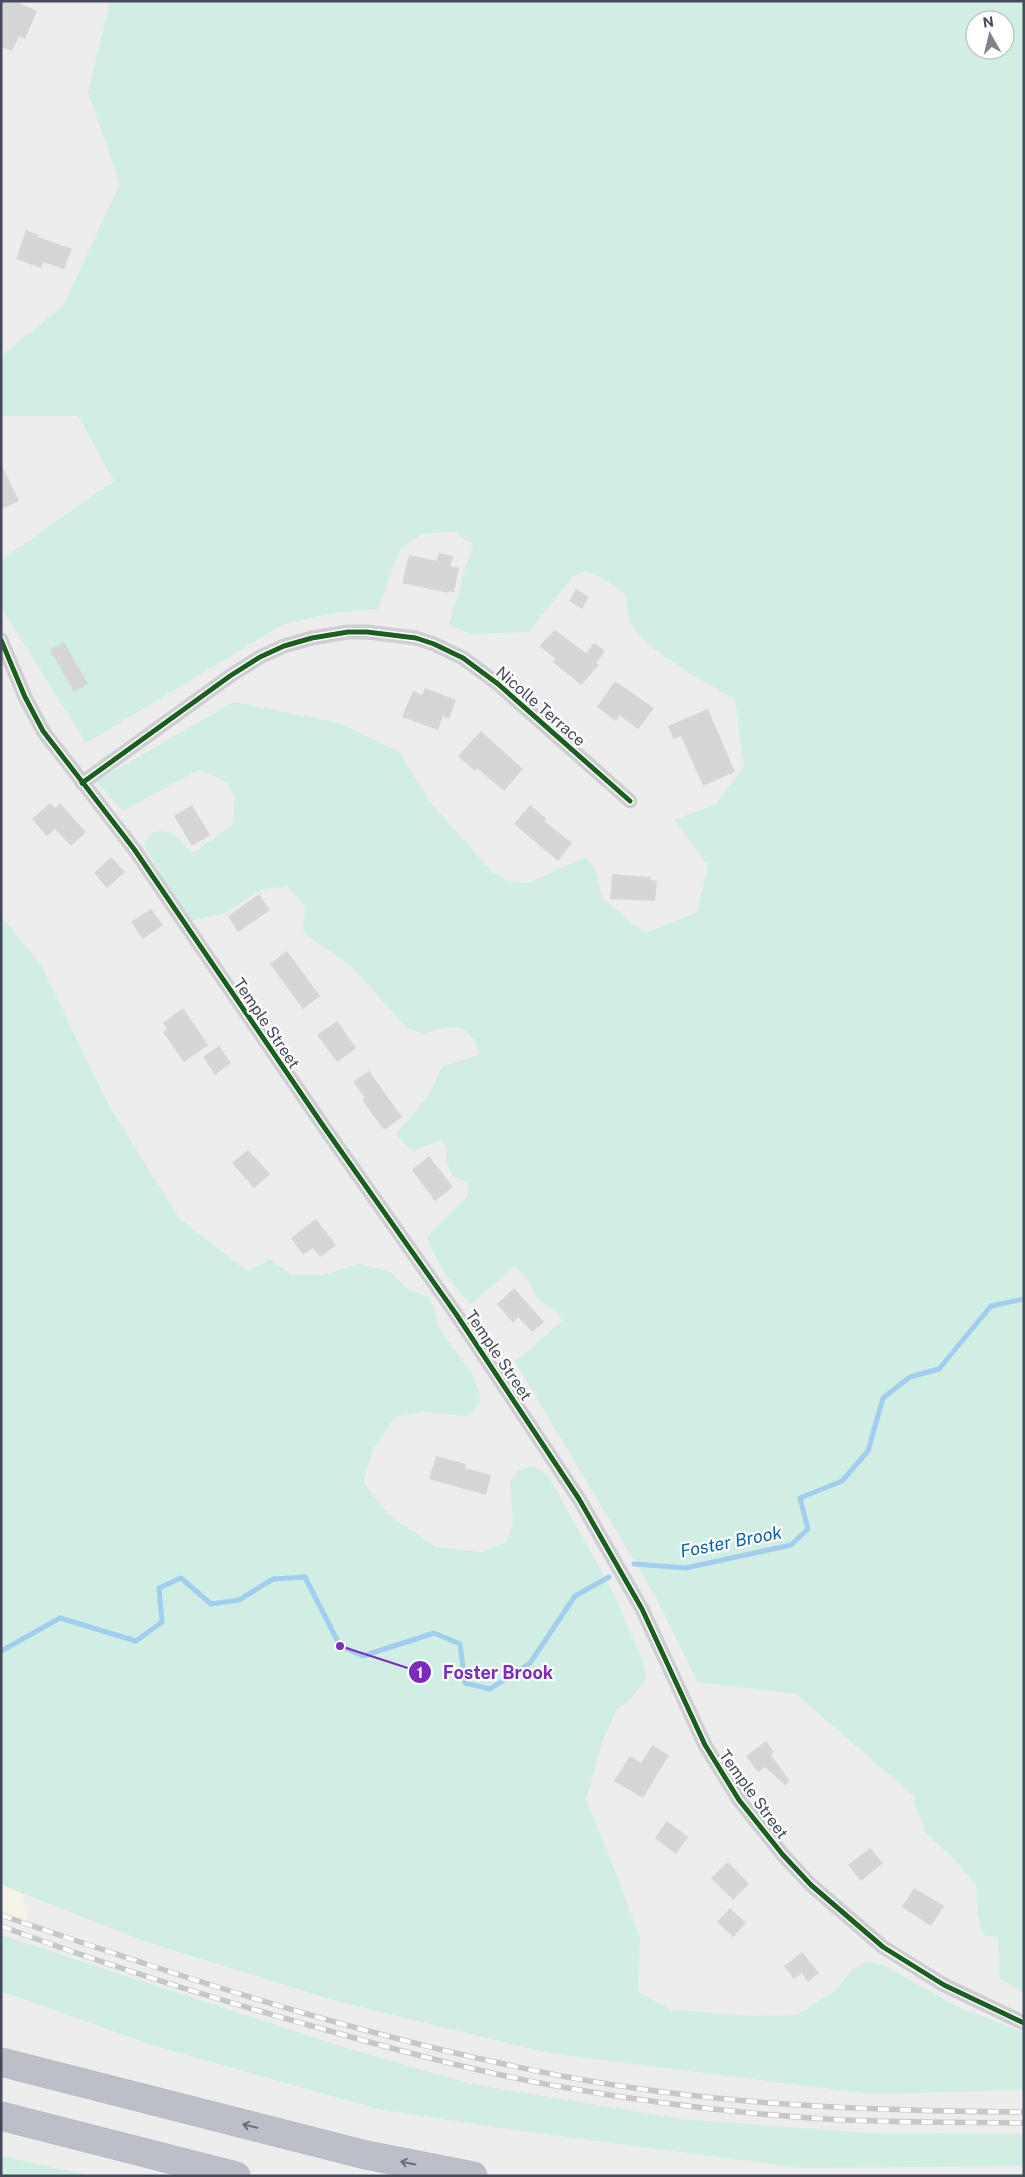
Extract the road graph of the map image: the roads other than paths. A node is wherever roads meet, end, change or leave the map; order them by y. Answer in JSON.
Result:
{"nodes":[{"id":1,"x":1,"y":640,"type":"edge"},
{"id":2,"x":82,"y":783,"type":"junction"},
{"id":3,"x":630,"y":801,"type":"dead end"},
{"id":4,"x":1024,"y":2023,"type":"edge"},
{"id":5,"x":1,"y":2052,"type":"edge"},
{"id":6,"x":1,"y":2062,"type":"edge"},
{"id":7,"x":157,"y":2102,"type":"junction"},
{"id":8,"x":1,"y":2116,"type":"edge"},
{"id":9,"x":1,"y":2131,"type":"edge"},
{"id":10,"x":236,"y":2176,"type":"edge"},
{"id":11,"x":473,"y":2176,"type":"edge"}],
"edges":[{"from":1,"to":2,"type":"street","name":"Temple Street"},
{"from":2,"to":3,"type":"street","name":"Nicolle Terrace"},
{"from":2,"to":4,"type":"street","name":"Temple Street"},
{"from":5,"to":7,"type":"highway"},
{"from":6,"to":7,"type":"highway"},
{"from":11,"to":7,"type":"highway","one_way":true},
{"from":8,"to":10,"type":"highway"},
{"from":9,"to":10,"type":"highway"}]}
